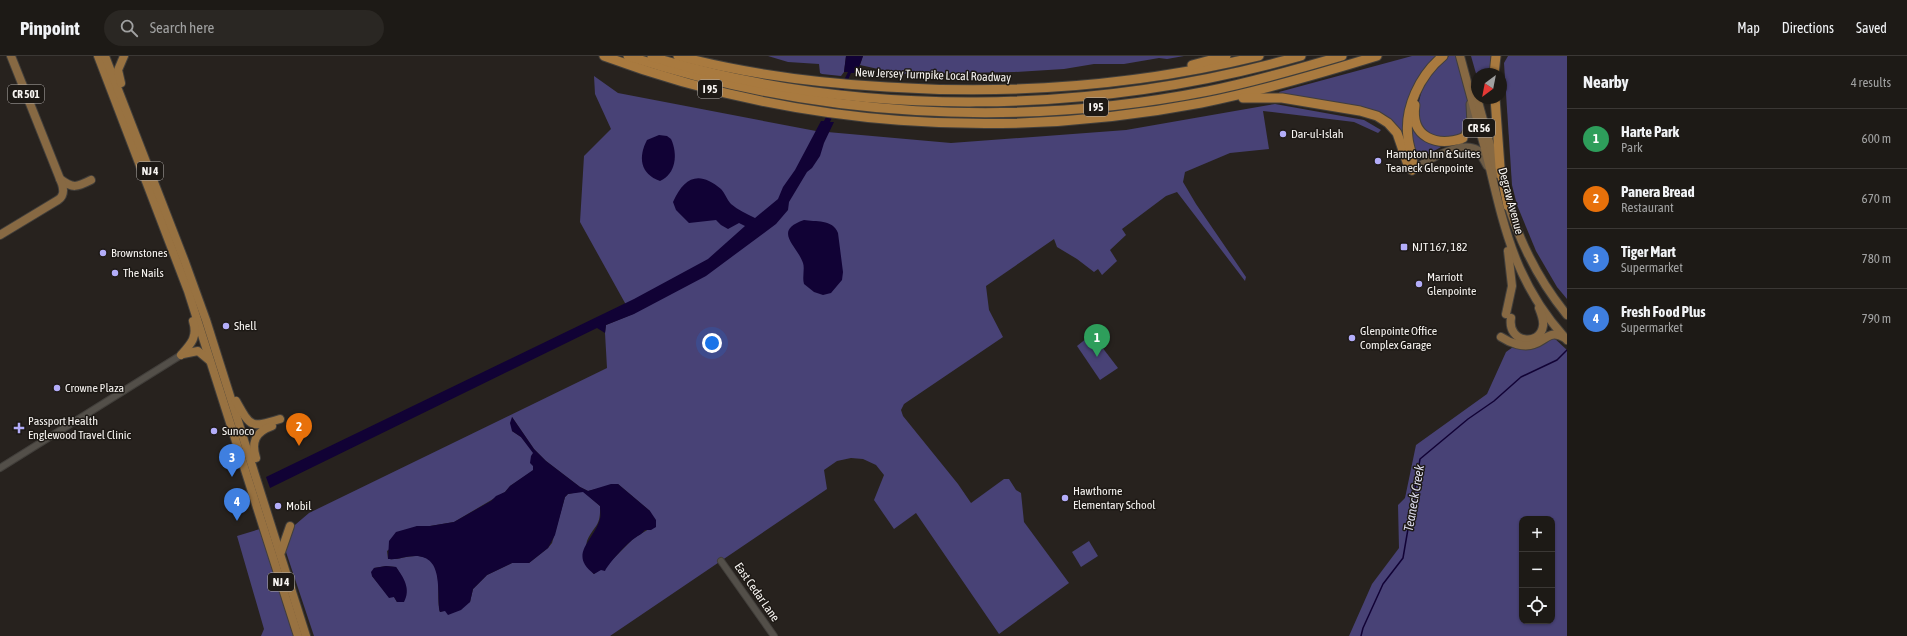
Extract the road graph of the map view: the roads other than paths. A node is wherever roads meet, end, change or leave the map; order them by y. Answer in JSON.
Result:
{"nodes":[{"id":1,"x":11,"y":56,"type":"edge"},
{"id":2,"x":93,"y":56,"type":"edge"},
{"id":3,"x":98,"y":56,"type":"edge"},
{"id":4,"x":106,"y":56,"type":"edge"},
{"id":5,"x":124,"y":56,"type":"edge"},
{"id":6,"x":628,"y":56,"type":"edge"},
{"id":7,"x":649,"y":56,"type":"edge"},
{"id":8,"x":678,"y":56,"type":"edge"},
{"id":9,"x":1226,"y":56,"type":"edge"},
{"id":10,"x":1260,"y":56,"type":"edge"},
{"id":11,"x":1301,"y":56,"type":"edge"},
{"id":12,"x":1342,"y":56,"type":"edge"},
{"id":13,"x":1377,"y":56,"type":"edge"},
{"id":14,"x":1443,"y":56,"type":"edge"},
{"id":15,"x":1460,"y":56,"type":"edge"},
{"id":16,"x":1466,"y":56,"type":"edge"},
{"id":17,"x":1496,"y":56,"type":"edge"},
{"id":18,"x":606,"y":57,"type":"edge"},
{"id":19,"x":1495,"y":68,"type":"edge"},
{"id":20,"x":103,"y":70,"type":"junction"},
{"id":21,"x":1471,"y":75,"type":"edge"},
{"id":22,"x":1424,"y":79,"type":"junction"},
{"id":23,"x":1132,"y":80,"type":"junction"},
{"id":24,"x":1467,"y":82,"type":"junction"},
{"id":25,"x":1219,"y":99,"type":"junction"},
{"id":26,"x":1479,"y":104,"type":"edge"},
{"id":27,"x":1495,"y":104,"type":"edge"},
{"id":28,"x":126,"y":108,"type":"junction"},
{"id":29,"x":1463,"y":138,"type":"junction"},
{"id":30,"x":134,"y":140,"type":"junction"},
{"id":31,"x":1454,"y":148,"type":"junction"},
{"id":32,"x":1412,"y":170,"type":"junction"},
{"id":33,"x":1490,"y":174,"type":"junction"},
{"id":34,"x":60,"y":179,"type":"junction"},
{"id":35,"x":91,"y":180,"type":"dead end"},
{"id":36,"x":160,"y":205,"type":"junction"},
{"id":37,"x":1508,"y":206,"type":"junction"},
{"id":38,"x":1506,"y":234,"type":"junction"},
{"id":39,"x":0,"y":236,"type":"edge"},
{"id":40,"x":188,"y":291,"type":"junction"},
{"id":41,"x":1537,"y":301,"type":"junction"},
{"id":42,"x":1567,"y":315,"type":"edge"},
{"id":43,"x":1501,"y":337,"type":"dead end"},
{"id":44,"x":1566,"y":339,"type":"edge"},
{"id":45,"x":181,"y":355,"type":"junction"},
{"id":46,"x":211,"y":362,"type":"junction"},
{"id":47,"x":226,"y":382,"type":"junction"},
{"id":48,"x":0,"y":468,"type":"edge"},
{"id":49,"x":257,"y":479,"type":"junction"},
{"id":50,"x":273,"y":529,"type":"junction"},
{"id":51,"x":281,"y":553,"type":"junction"},
{"id":52,"x":721,"y":561,"type":"dead end"},
{"id":53,"x":298,"y":636,"type":"edge"},
{"id":54,"x":306,"y":636,"type":"edge"},
{"id":55,"x":774,"y":636,"type":"edge"}],
"edges":[{"from":1,"to":34,"type":"main road","number":"CR 501"},
{"from":2,"to":20,"type":"highway"},
{"from":3,"to":20,"type":"highway","number":"NJ 4"},
{"from":4,"to":28,"type":"highway","number":"NJ 4"},
{"from":5,"to":28,"type":"highway"},
{"from":6,"to":12,"type":"highway","number":"I 95"},
{"from":7,"to":11,"type":"highway","number":"I 95"},
{"from":8,"to":23,"type":"highway","name":"New Jersey Turnpike Local Roadway","number":"I 95"},
{"from":9,"to":23,"type":"highway"},
{"from":10,"to":23,"type":"highway","name":"New Jersey Turnpike Local Roadway","number":"I 95"},
{"from":13,"to":25,"type":"highway","number":"I 95"},
{"from":14,"to":22,"type":"highway"},
{"from":15,"to":24,"type":"main road","name":"Degraw Avenue","number":"CR 56"},
{"from":16,"to":21,"type":"main road","name":"Degraw Avenue","number":"CR 56"},
{"from":17,"to":19,"type":"highway"},
{"from":18,"to":25,"type":"highway","number":"I 95"},
{"from":20,"to":30,"type":"highway","number":"NJ 4"},
{"from":22,"to":29,"type":"highway"},
{"from":22,"to":32,"type":"highway"},
{"from":24,"to":29,"type":"main road"},
{"from":24,"to":33,"type":"main road","name":"Degraw Avenue","number":"CR 56"},
{"from":25,"to":32,"type":"highway"},
{"from":26,"to":37,"type":"main road","name":"Degraw Avenue","number":"CR 56"},
{"from":27,"to":37,"type":"highway"},
{"from":28,"to":30,"type":"highway","number":"NJ 4"},
{"from":29,"to":31,"type":"main road"},
{"from":30,"to":36,"type":"highway","number":"NJ 4"},
{"from":31,"to":32,"type":"main road"},
{"from":31,"to":33,"type":"main road"},
{"from":33,"to":38,"type":"main road","name":"Degraw Avenue","number":"CR 56"},
{"from":34,"to":35,"type":"main road"},
{"from":34,"to":39,"type":"main road","number":"CR 501"},
{"from":36,"to":40,"type":"highway","number":"NJ 4"},
{"from":36,"to":47,"type":"highway","number":"NJ 4"},
{"from":37,"to":42,"type":"main road","name":"Degraw Avenue","number":"CR 56"},
{"from":38,"to":41,"type":"main road","name":"Degraw Avenue","number":"CR 56"},
{"from":38,"to":41,"type":"main road"},
{"from":40,"to":45,"type":"highway"},
{"from":40,"to":46,"type":"highway","number":"NJ 4"},
{"from":41,"to":44,"type":"main road","name":"Degraw Avenue","number":"CR 56"},
{"from":43,"to":44,"type":"main road"},
{"from":45,"to":46,"type":"highway"},
{"from":45,"to":48,"type":"street"},
{"from":46,"to":53,"type":"highway","number":"NJ 4"},
{"from":47,"to":49,"type":"highway","number":"NJ 4"},
{"from":47,"to":49,"type":"highway"},
{"from":49,"to":50,"type":"highway","number":"NJ 4"},
{"from":50,"to":51,"type":"highway","number":"NJ 4"},
{"from":50,"to":51,"type":"highway"},
{"from":51,"to":54,"type":"highway","number":"NJ 4"},
{"from":52,"to":55,"type":"street","name":"East Cedar Lane"}]}
